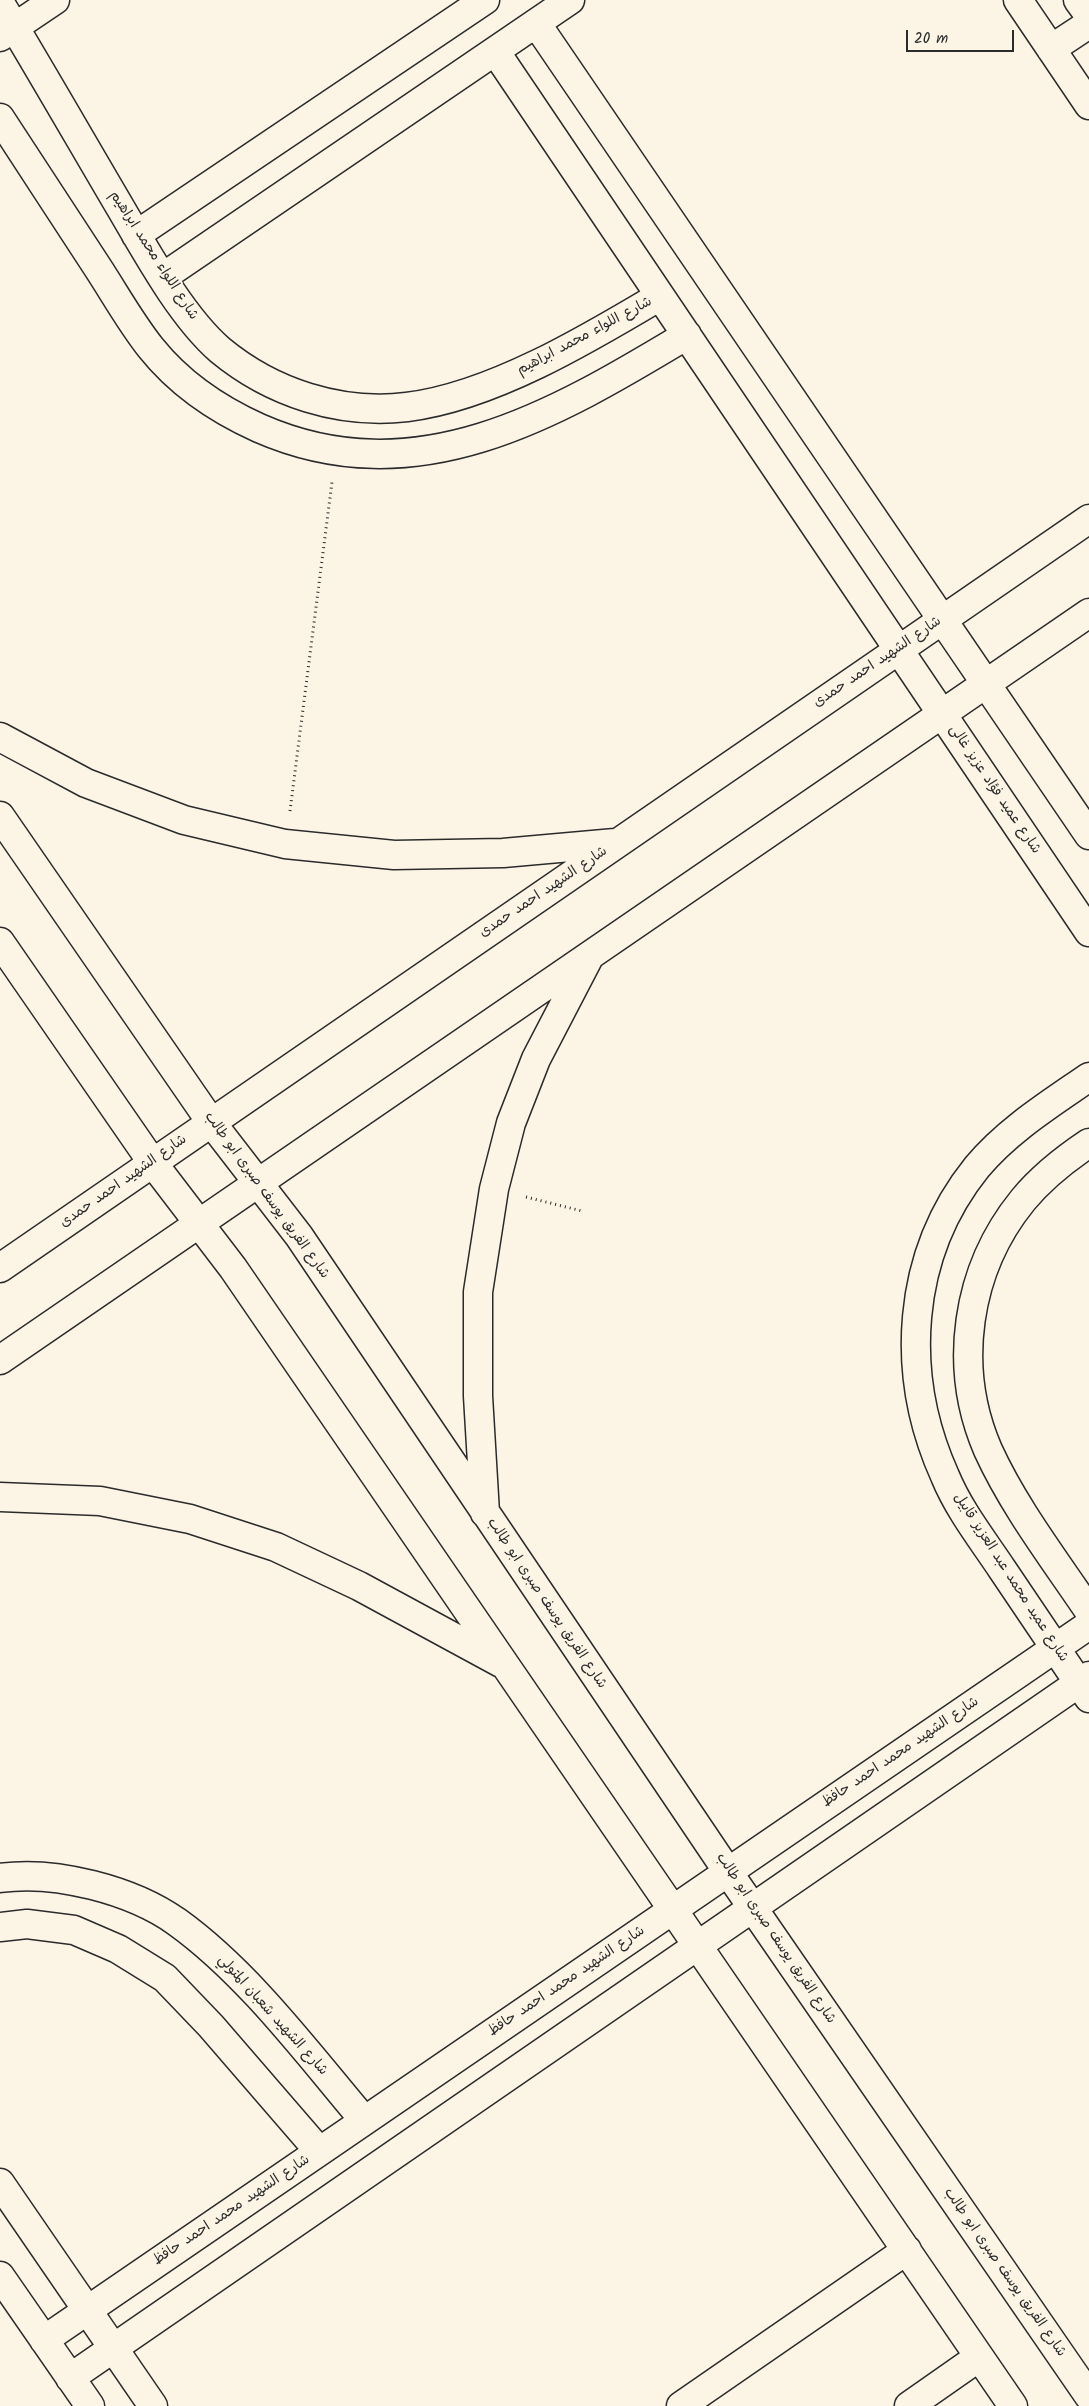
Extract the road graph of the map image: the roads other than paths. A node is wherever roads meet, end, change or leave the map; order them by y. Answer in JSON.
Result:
{"nodes":[{"id":1,"x":55,"y":0,"type":"edge"},
{"id":2,"x":485,"y":0,"type":"edge"},
{"id":3,"x":570,"y":0,"type":"edge"},
{"id":4,"x":1018,"y":0,"type":"edge"},
{"id":5,"x":0,"y":3,"type":"edge"},
{"id":6,"x":1083,"y":8,"type":"edge"},
{"id":7,"x":536,"y":23,"type":"junction"},
{"id":8,"x":7,"y":32,"type":"edge"},
{"id":9,"x":1052,"y":49,"type":"junction"},
{"id":10,"x":494,"y":51,"type":"junction"},
{"id":11,"x":1089,"y":105,"type":"edge"},
{"id":12,"x":0,"y":118,"type":"edge"},
{"id":13,"x":136,"y":235,"type":"junction"},
{"id":14,"x":163,"y":276,"type":"junction"},
{"id":15,"x":660,"y":296,"type":"junction"},
{"id":16,"x":687,"y":334,"type":"junction"},
{"id":17,"x":1089,"y":519,"type":"edge"},
{"id":18,"x":1089,"y":612,"type":"edge"},
{"id":19,"x":942,"y":620,"type":"junction"},
{"id":20,"x":898,"y":650,"type":"junction"},
{"id":21,"x":986,"y":684,"type":"junction"},
{"id":22,"x":942,"y":714,"type":"junction"},
{"id":23,"x":0,"y":738,"type":"edge"},
{"id":24,"x":0,"y":816,"type":"edge"},
{"id":25,"x":1089,"y":835,"type":"edge"},
{"id":26,"x":616,"y":843,"type":"junction"},
{"id":27,"x":1089,"y":932,"type":"edge"},
{"id":28,"x":0,"y":942,"type":"edge"},
{"id":29,"x":590,"y":956,"type":"junction"},
{"id":30,"x":1089,"y":1078,"type":"edge"},
{"id":31,"x":211,"y":1122,"type":"junction"},
{"id":32,"x":1089,"y":1143,"type":"edge"},
{"id":33,"x":152,"y":1162,"type":"junction"},
{"id":34,"x":258,"y":1184,"type":"junction"},
{"id":35,"x":200,"y":1224,"type":"junction"},
{"id":36,"x":0,"y":1268,"type":"edge"},
{"id":37,"x":0,"y":1360,"type":"edge"},
{"id":38,"x":0,"y":1496,"type":"edge"},
{"id":39,"x":485,"y":1514,"type":"junction"},
{"id":40,"x":1089,"y":1611,"type":"edge"},
{"id":41,"x":1089,"y":1624,"type":"edge"},
{"id":42,"x":1055,"y":1648,"type":"junction"},
{"id":43,"x":505,"y":1665,"type":"junction"},
{"id":44,"x":1086,"y":1686,"type":"edge"},
{"id":45,"x":728,"y":1872,"type":"junction"},
{"id":46,"x":0,"y":1878,"type":"edge"},
{"id":47,"x":753,"y":1908,"type":"junction"},
{"id":48,"x":673,"y":1909,"type":"junction"},
{"id":49,"x":0,"y":1927,"type":"edge"},
{"id":50,"x":698,"y":1946,"type":"junction"},
{"id":51,"x":364,"y":2120,"type":"junction"},
{"id":52,"x":319,"y":2151,"type":"junction"},
{"id":53,"x":0,"y":2183,"type":"edge"},
{"id":54,"x":907,"y":2250,"type":"junction"},
{"id":55,"x":0,"y":2276,"type":"edge"},
{"id":56,"x":87,"y":2310,"type":"junction"},
{"id":57,"x":44,"y":2340,"type":"junction"},
{"id":58,"x":113,"y":2348,"type":"junction"},
{"id":59,"x":980,"y":2357,"type":"junction"},
{"id":60,"x":70,"y":2378,"type":"junction"},
{"id":61,"x":1089,"y":2396,"type":"edge"},
{"id":62,"x":90,"y":2406,"type":"edge"},
{"id":63,"x":153,"y":2406,"type":"edge"},
{"id":64,"x":681,"y":2406,"type":"edge"},
{"id":65,"x":909,"y":2406,"type":"edge"},
{"id":66,"x":1013,"y":2406,"type":"edge"}],
"edges":[{"from":1,"to":8,"type":"street"},
{"from":2,"to":13,"type":"street"},
{"from":3,"to":7,"type":"street"},
{"from":4,"to":9,"type":"street"},
{"from":5,"to":8,"type":"street","name":"شارع اللواء محمد ابراهيم"},
{"from":6,"to":9,"type":"street"},
{"from":7,"to":10,"type":"street"},
{"from":7,"to":19,"type":"street"},
{"from":8,"to":13,"type":"street","name":"شارع اللواء محمد ابراهيم"},
{"from":9,"to":11,"type":"street"},
{"from":10,"to":14,"type":"street"},
{"from":10,"to":15,"type":"street","name":"شارع عميد فؤاد عزيز غالى"},
{"from":12,"to":16,"type":"street"},
{"from":13,"to":14,"type":"street","name":"شارع اللواء محمد ابراهيم"},
{"from":14,"to":15,"type":"street","name":"شارع اللواء محمد ابراهيم"},
{"from":15,"to":16,"type":"street","name":"شارع عميد فؤاد عزيز غالى"},
{"from":16,"to":20,"type":"street","name":"شارع عميد فؤاد عزيز غالى"},
{"from":17,"to":19,"type":"street","name":"شارع الشهيد احمد حمدى"},
{"from":18,"to":21,"type":"street"},
{"from":19,"to":20,"type":"street","name":"شارع الشهيد احمد حمدى"},
{"from":19,"to":21,"type":"street"},
{"from":20,"to":22,"type":"street","name":"شارع عميد فؤاد عزيز غالى"},
{"from":20,"to":26,"type":"street","name":"شارع الشهيد احمد حمدى"},
{"from":21,"to":22,"type":"street"},
{"from":21,"to":25,"type":"street"},
{"from":22,"to":27,"type":"street","name":"شارع عميد فؤاد عزيز غالى"},
{"from":22,"to":29,"type":"street"},
{"from":23,"to":26,"type":"street"},
{"from":24,"to":31,"type":"street","name":"شارع الفريق يوسف صبرى ابو طالب"},
{"from":26,"to":31,"type":"street","name":"شارع الشهيد احمد حمدى"},
{"from":28,"to":33,"type":"street"},
{"from":29,"to":34,"type":"street"},
{"from":29,"to":39,"type":"street"},
{"from":30,"to":42,"type":"street","name":"شارع عميد محمد عبد العزيز قابيل"},
{"from":31,"to":33,"type":"street","name":"شارع الشهيد احمد حمدى"},
{"from":31,"to":34,"type":"street","name":"شارع الفريق يوسف صبرى ابو طالب"},
{"from":32,"to":40,"type":"street"},
{"from":33,"to":35,"type":"street"},
{"from":33,"to":36,"type":"street","name":"شارع الشهيد احمد حمدى"},
{"from":34,"to":35,"type":"street"},
{"from":34,"to":39,"type":"street","name":"شارع الفريق يوسف صبرى ابو طالب"},
{"from":35,"to":37,"type":"street"},
{"from":35,"to":43,"type":"street"},
{"from":38,"to":43,"type":"street"},
{"from":39,"to":45,"type":"street","name":"شارع الفريق يوسف صبرى ابو طالب"},
{"from":41,"to":42,"type":"street","name":"شارع الشهيد محمد احمد حافظ"},
{"from":42,"to":44,"type":"street","name":"شارع عميد محمد عبد العزيز قابيل"},
{"from":42,"to":45,"type":"street","name":"شارع الشهيد محمد احمد حافظ"},
{"from":43,"to":48,"type":"street"},
{"from":44,"to":47,"type":"street"},
{"from":45,"to":47,"type":"street","name":"شارع الفريق يوسف صبرى ابو طالب"},
{"from":45,"to":48,"type":"street","name":"شارع الشهيد محمد احمد حافظ"},
{"from":46,"to":51,"type":"street","name":"شارع الشهيد شعبان المتولي"},
{"from":47,"to":50,"type":"street"},
{"from":47,"to":61,"type":"street","name":"شارع الفريق يوسف صبرى ابو طالب"},
{"from":48,"to":50,"type":"street"},
{"from":48,"to":51,"type":"street","name":"شارع الشهيد محمد احمد حافظ"},
{"from":49,"to":52,"type":"street"},
{"from":50,"to":54,"type":"street"},
{"from":50,"to":58,"type":"street"},
{"from":51,"to":52,"type":"street","name":"شارع الشهيد محمد احمد حافظ"},
{"from":52,"to":56,"type":"street","name":"شارع الشهيد محمد احمد حافظ"},
{"from":53,"to":56,"type":"street"},
{"from":54,"to":59,"type":"street"},
{"from":54,"to":64,"type":"street"},
{"from":55,"to":57,"type":"street"},
{"from":56,"to":57,"type":"street","name":"شارع الشهيد محمد احمد حافظ"},
{"from":56,"to":58,"type":"street"},
{"from":57,"to":60,"type":"street"},
{"from":58,"to":60,"type":"street"},
{"from":58,"to":63,"type":"street"},
{"from":59,"to":65,"type":"street"},
{"from":59,"to":66,"type":"street"},
{"from":60,"to":62,"type":"street"}]}
